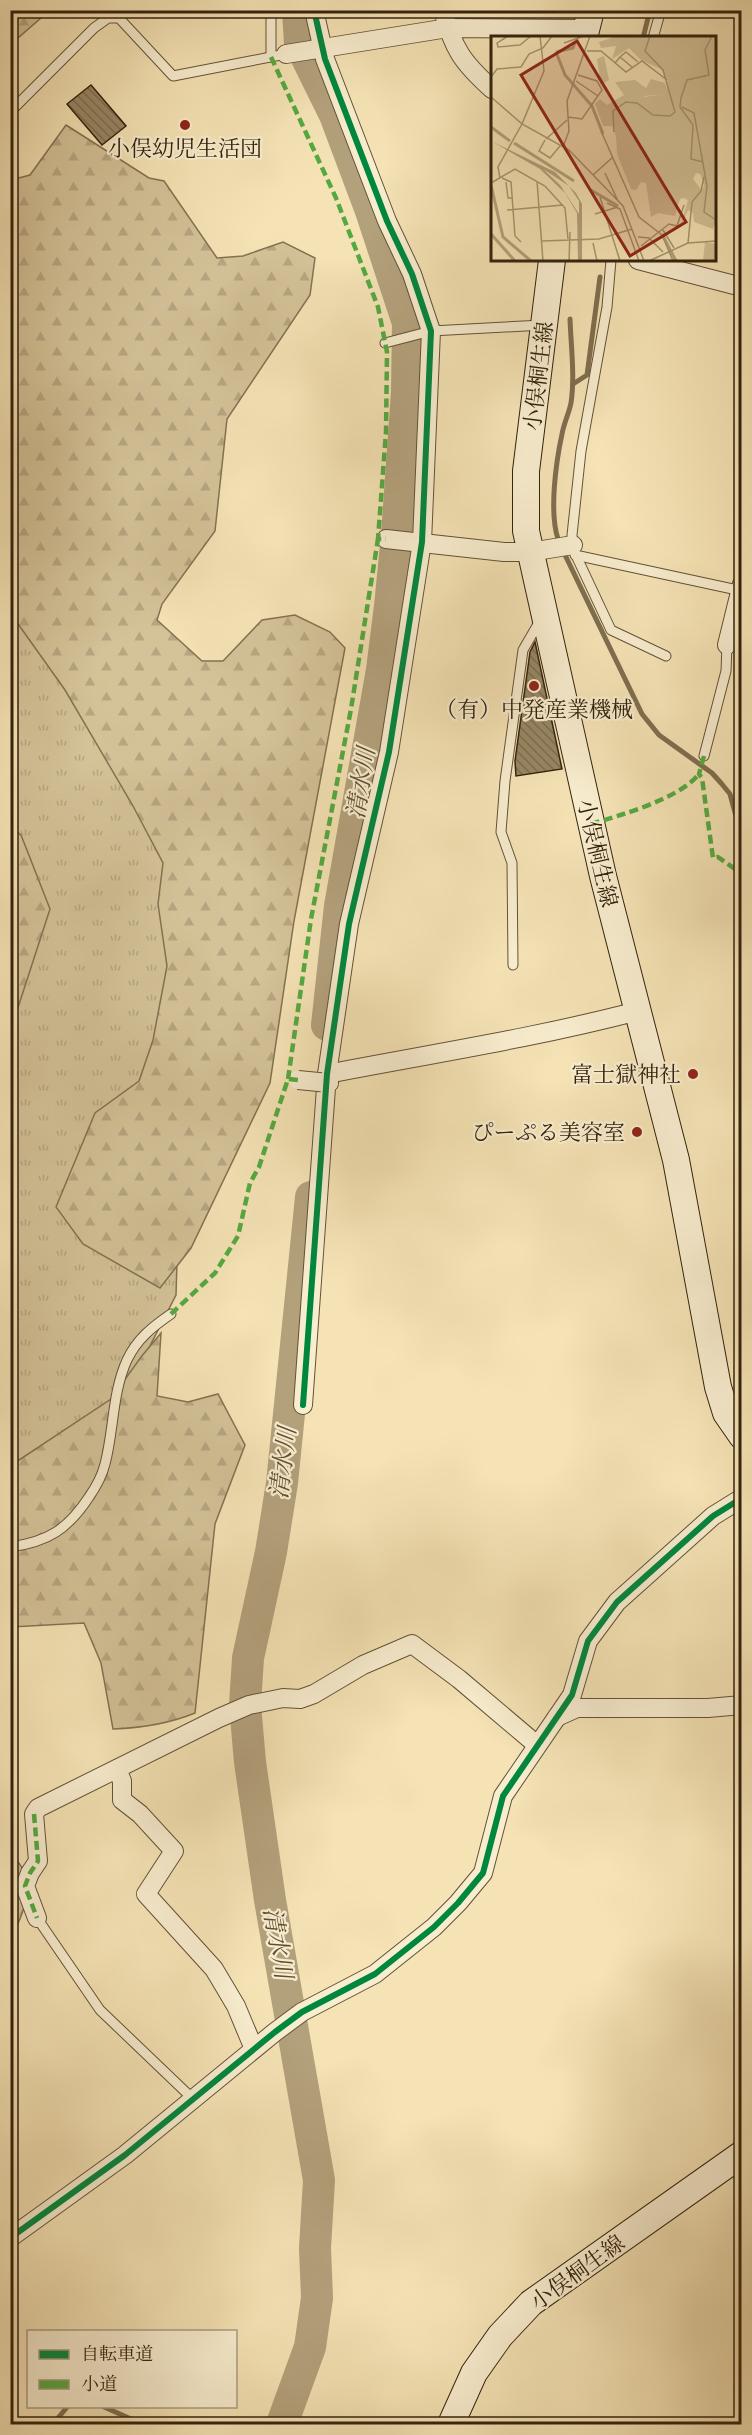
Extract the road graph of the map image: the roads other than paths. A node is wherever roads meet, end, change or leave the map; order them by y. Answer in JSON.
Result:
{"nodes":[{"id":1,"x":271,"y":10,"type":"edge"},
{"id":2,"x":315,"y":10,"type":"edge"},
{"id":3,"x":661,"y":10,"type":"edge"},
{"id":4,"x":446,"y":19,"type":"edge"},
{"id":5,"x":587,"y":26,"type":"edge"},
{"id":6,"x":654,"y":36,"type":"edge"},
{"id":7,"x":320,"y":48,"type":"junction"},
{"id":8,"x":278,"y":56,"type":"junction"},
{"id":9,"x":491,"y":88,"type":"edge"},
{"id":10,"x":10,"y":112,"type":"edge"},
{"id":11,"x":552,"y":261,"type":"edge"},
{"id":12,"x":611,"y":261,"type":"edge"},
{"id":13,"x":642,"y":261,"type":"edge"},
{"id":14,"x":741,"y":287,"type":"edge"},
{"id":15,"x":545,"y":324,"type":"junction"},
{"id":16,"x":426,"y":332,"type":"junction"},
{"id":17,"x":389,"y":341,"type":"dead end"},
{"id":18,"x":386,"y":539,"type":"dead end"},
{"id":19,"x":417,"y":541,"type":"junction"},
{"id":20,"x":574,"y":550,"type":"junction"},
{"id":21,"x":530,"y":552,"type":"junction"},
{"id":22,"x":741,"y":588,"type":"edge"},
{"id":23,"x":544,"y":615,"type":"junction"},
{"id":24,"x":727,"y":645,"type":"joint"},
{"id":25,"x":666,"y":656,"type":"dead end"},
{"id":26,"x":704,"y":756,"type":"dead end"},
{"id":27,"x":513,"y":966,"type":"dead end"},
{"id":28,"x":638,"y":1011,"type":"junction"},
{"id":29,"x":328,"y":1079,"type":"junction"},
{"id":30,"x":298,"y":1080,"type":"dead end"},
{"id":31,"x":171,"y":1314,"type":"dead end"},
{"id":32,"x":303,"y":1405,"type":"dead end"},
{"id":33,"x":741,"y":1436,"type":"edge"},
{"id":34,"x":741,"y":1498,"type":"edge"},
{"id":35,"x":10,"y":1547,"type":"edge"},
{"id":36,"x":741,"y":1705,"type":"edge"},
{"id":37,"x":556,"y":1718,"type":"junction"},
{"id":38,"x":537,"y":1745,"type":"junction"},
{"id":39,"x":117,"y":1769,"type":"junction"},
{"id":40,"x":37,"y":1918,"type":"joint"},
{"id":41,"x":254,"y":2049,"type":"junction"},
{"id":42,"x":193,"y":2099,"type":"junction"},
{"id":43,"x":741,"y":2154,"type":"edge"},
{"id":44,"x":10,"y":2238,"type":"edge"},
{"id":45,"x":451,"y":2424,"type":"edge"}],
"edges":[{"from":1,"to":8,"type":"lane"},
{"from":2,"to":7,"type":"street"},
{"from":3,"to":6,"type":"lane"},
{"from":4,"to":5,"type":"street"},
{"from":4,"to":7,"type":"street"},
{"from":4,"to":9,"type":"street"},
{"from":7,"to":8,"type":"street"},
{"from":7,"to":16,"type":"street"},
{"from":8,"to":10,"type":"lane"},
{"from":11,"to":15,"type":"main road","name":"小俣桐生線"},
{"from":12,"to":20,"type":"lane"},
{"from":13,"to":14,"type":"street"},
{"from":15,"to":16,"type":"lane"},
{"from":15,"to":21,"type":"main road","name":"小俣桐生線"},
{"from":16,"to":17,"type":"lane"},
{"from":16,"to":19,"type":"street"},
{"from":18,"to":19,"type":"street"},
{"from":19,"to":21,"type":"street"},
{"from":19,"to":29,"type":"street"},
{"from":20,"to":21,"type":"street"},
{"from":20,"to":22,"type":"lane"},
{"from":20,"to":25,"type":"lane"},
{"from":21,"to":23,"type":"main road","name":"小俣桐生線"},
{"from":22,"to":24,"type":"street"},
{"from":23,"to":27,"type":"lane"},
{"from":23,"to":28,"type":"main road","name":"小俣桐生線"},
{"from":24,"to":26,"type":"lane"},
{"from":28,"to":29,"type":"street"},
{"from":28,"to":33,"type":"main road","name":"小俣桐生線"},
{"from":29,"to":30,"type":"street","bridge":true},
{"from":29,"to":32,"type":"street"},
{"from":31,"to":35,"type":"lane"},
{"from":34,"to":37,"type":"street"},
{"from":36,"to":37,"type":"street"},
{"from":37,"to":38,"type":"street"},
{"from":38,"to":39,"type":"street"},
{"from":38,"to":41,"type":"street"},
{"from":39,"to":40,"type":"street"},
{"from":39,"to":41,"type":"street"},
{"from":40,"to":42,"type":"lane"},
{"from":41,"to":42,"type":"street"},
{"from":42,"to":44,"type":"street"},
{"from":43,"to":45,"type":"main road","name":"小俣桐生線"}]}
